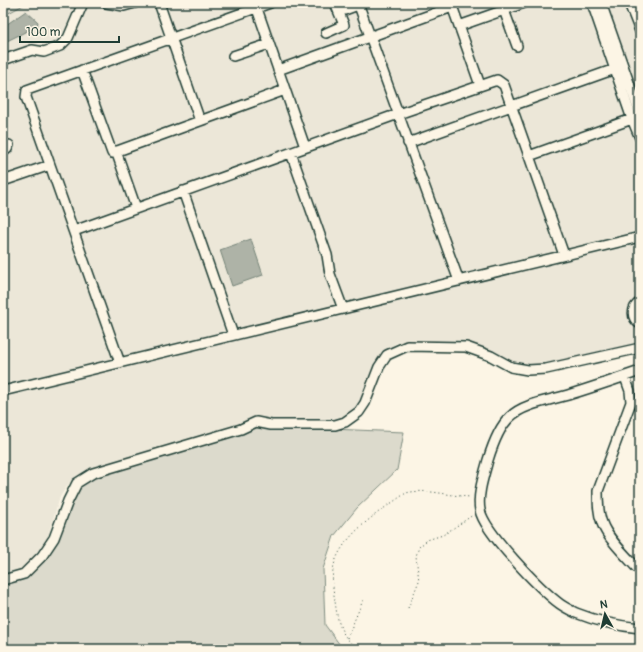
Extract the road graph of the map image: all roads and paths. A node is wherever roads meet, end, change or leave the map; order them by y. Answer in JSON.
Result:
{"nodes":[{"id":1,"x":83,"y":3,"type":"edge"},
{"id":2,"x":106,"y":3,"type":"edge"},
{"id":3,"x":135,"y":3,"type":"edge"},
{"id":4,"x":159,"y":3,"type":"edge"},
{"id":5,"x":270,"y":3,"type":"edge"},
{"id":6,"x":335,"y":3,"type":"edge"},
{"id":7,"x":524,"y":3,"type":"edge"},
{"id":8,"x":592,"y":3,"type":"edge"},
{"id":9,"x":601,"y":3,"type":"edge"},
{"id":10,"x":629,"y":3,"type":"edge"},
{"id":11,"x":358,"y":4,"type":"edge"},
{"id":12,"x":256,"y":5,"type":"edge"},
{"id":13,"x":452,"y":5,"type":"edge"},
{"id":14,"x":504,"y":10,"type":"junction"},
{"id":15,"x":339,"y":12,"type":"junction"},
{"id":16,"x":459,"y":26,"type":"junction"},
{"id":17,"x":640,"y":31,"type":"edge"},
{"id":18,"x":326,"y":33,"type":"dead end"},
{"id":19,"x":370,"y":37,"type":"junction"},
{"id":20,"x":171,"y":38,"type":"junction"},
{"id":21,"x":269,"y":44,"type":"junction"},
{"id":22,"x":517,"y":46,"type":"dead end"},
{"id":23,"x":233,"y":56,"type":"dead end"},
{"id":24,"x":3,"y":60,"type":"edge"},
{"id":25,"x":615,"y":68,"type":"junction"},
{"id":26,"x":82,"y":70,"type":"junction"},
{"id":27,"x":278,"y":70,"type":"junction"},
{"id":28,"x":480,"y":85,"type":"junction"},
{"id":29,"x":285,"y":90,"type":"junction"},
{"id":30,"x":511,"y":106,"type":"junction"},
{"id":31,"x":398,"y":114,"type":"junction"},
{"id":32,"x":636,"y":116,"type":"edge"},
{"id":33,"x":200,"y":121,"type":"junction"},
{"id":34,"x":640,"y":138,"type":"edge"},
{"id":35,"x":408,"y":143,"type":"junction"},
{"id":36,"x":305,"y":148,"type":"junction"},
{"id":37,"x":116,"y":152,"type":"junction"},
{"id":38,"x":291,"y":153,"type":"junction"},
{"id":39,"x":529,"y":156,"type":"junction"},
{"id":40,"x":50,"y":165,"type":"junction"},
{"id":41,"x":3,"y":181,"type":"edge"},
{"id":42,"x":183,"y":192,"type":"junction"},
{"id":43,"x":136,"y":208,"type":"junction"},
{"id":44,"x":74,"y":231,"type":"junction"},
{"id":45,"x":640,"y":237,"type":"edge"},
{"id":46,"x":564,"y":256,"type":"junction"},
{"id":47,"x":459,"y":281,"type":"junction"},
{"id":48,"x":640,"y":302,"type":"edge"},
{"id":49,"x":343,"y":309,"type":"junction"},
{"id":50,"x":640,"y":324,"type":"edge"},
{"id":51,"x":233,"y":336,"type":"junction"},
{"id":52,"x":640,"y":348,"type":"edge"},
{"id":53,"x":120,"y":363,"type":"junction"},
{"id":54,"x":640,"y":371,"type":"edge"},
{"id":55,"x":624,"y":376,"type":"junction"},
{"id":56,"x":640,"y":390,"type":"edge"},
{"id":57,"x":3,"y":391,"type":"edge"},
{"id":58,"x":630,"y":391,"type":"junction"},
{"id":59,"x":480,"y":497,"type":"junction"},
{"id":60,"x":480,"y":510,"type":"junction"},
{"id":61,"x":637,"y":568,"type":"dead end"},
{"id":62,"x":3,"y":580,"type":"edge"},
{"id":63,"x":364,"y":598,"type":"dead end"},
{"id":64,"x":408,"y":608,"type":"dead end"},
{"id":65,"x":640,"y":628,"type":"edge"},
{"id":66,"x":347,"y":639,"type":"junction"},
{"id":67,"x":358,"y":649,"type":"edge"}],
"edges":[{"from":1,"to":24,"type":"lane"},
{"from":2,"to":3,"type":"lane"},
{"from":4,"to":20,"type":"lane"},
{"from":5,"to":12,"type":"lane"},
{"from":6,"to":15,"type":"lane"},
{"from":7,"to":14,"type":"lane"},
{"from":8,"to":25,"type":"lane"},
{"from":9,"to":32,"type":"lane"},
{"from":10,"to":17,"type":"lane"},
{"from":11,"to":15,"type":"lane"},
{"from":11,"to":19,"type":"lane"},
{"from":12,"to":20,"type":"lane"},
{"from":12,"to":21,"type":"lane"},
{"from":13,"to":16,"type":"lane"},
{"from":13,"to":19,"type":"lane"},
{"from":14,"to":16,"type":"lane"},
{"from":14,"to":22,"type":"lane"},
{"from":15,"to":18,"type":"lane"},
{"from":16,"to":28,"type":"lane"},
{"from":19,"to":27,"type":"lane"},
{"from":19,"to":31,"type":"lane"},
{"from":20,"to":26,"type":"lane"},
{"from":20,"to":33,"type":"lane"},
{"from":21,"to":23,"type":"lane"},
{"from":21,"to":27,"type":"lane"},
{"from":25,"to":30,"type":"lane"},
{"from":25,"to":32,"type":"lane"},
{"from":26,"to":37,"type":"lane"},
{"from":26,"to":40,"type":"lane"},
{"from":27,"to":29,"type":"lane"},
{"from":28,"to":30,"type":"lane"},
{"from":28,"to":31,"type":"lane"},
{"from":29,"to":33,"type":"lane"},
{"from":29,"to":36,"type":"lane"},
{"from":30,"to":35,"type":"lane"},
{"from":30,"to":39,"type":"lane"},
{"from":31,"to":35,"type":"lane"},
{"from":31,"to":36,"type":"lane"},
{"from":32,"to":34,"type":"lane"},
{"from":32,"to":39,"type":"lane"},
{"from":33,"to":37,"type":"lane"},
{"from":35,"to":47,"type":"lane"},
{"from":36,"to":38,"type":"lane"},
{"from":37,"to":43,"type":"lane"},
{"from":38,"to":42,"type":"lane"},
{"from":38,"to":49,"type":"lane"},
{"from":39,"to":46,"type":"lane"},
{"from":40,"to":41,"type":"lane"},
{"from":40,"to":44,"type":"lane"},
{"from":42,"to":43,"type":"lane"},
{"from":42,"to":51,"type":"lane"},
{"from":43,"to":44,"type":"lane"},
{"from":44,"to":53,"type":"lane"},
{"from":45,"to":46,"type":"lane"},
{"from":46,"to":47,"type":"lane"},
{"from":47,"to":49,"type":"lane"},
{"from":48,"to":50,"type":"lane"},
{"from":49,"to":51,"type":"lane"},
{"from":51,"to":53,"type":"lane"},
{"from":52,"to":62,"type":"lane"},
{"from":53,"to":57,"type":"lane"},
{"from":54,"to":55,"type":"lane"},
{"from":55,"to":58,"type":"lane"},
{"from":55,"to":59,"type":"lane"},
{"from":56,"to":58,"type":"lane"},
{"from":58,"to":61,"type":"lane"},
{"from":59,"to":60,"type":"lane"},
{"from":59,"to":66,"type":"path"},
{"from":60,"to":64,"type":"path"},
{"from":60,"to":65,"type":"lane"},
{"from":63,"to":66,"type":"path"},
{"from":66,"to":67,"type":"path"}]}
